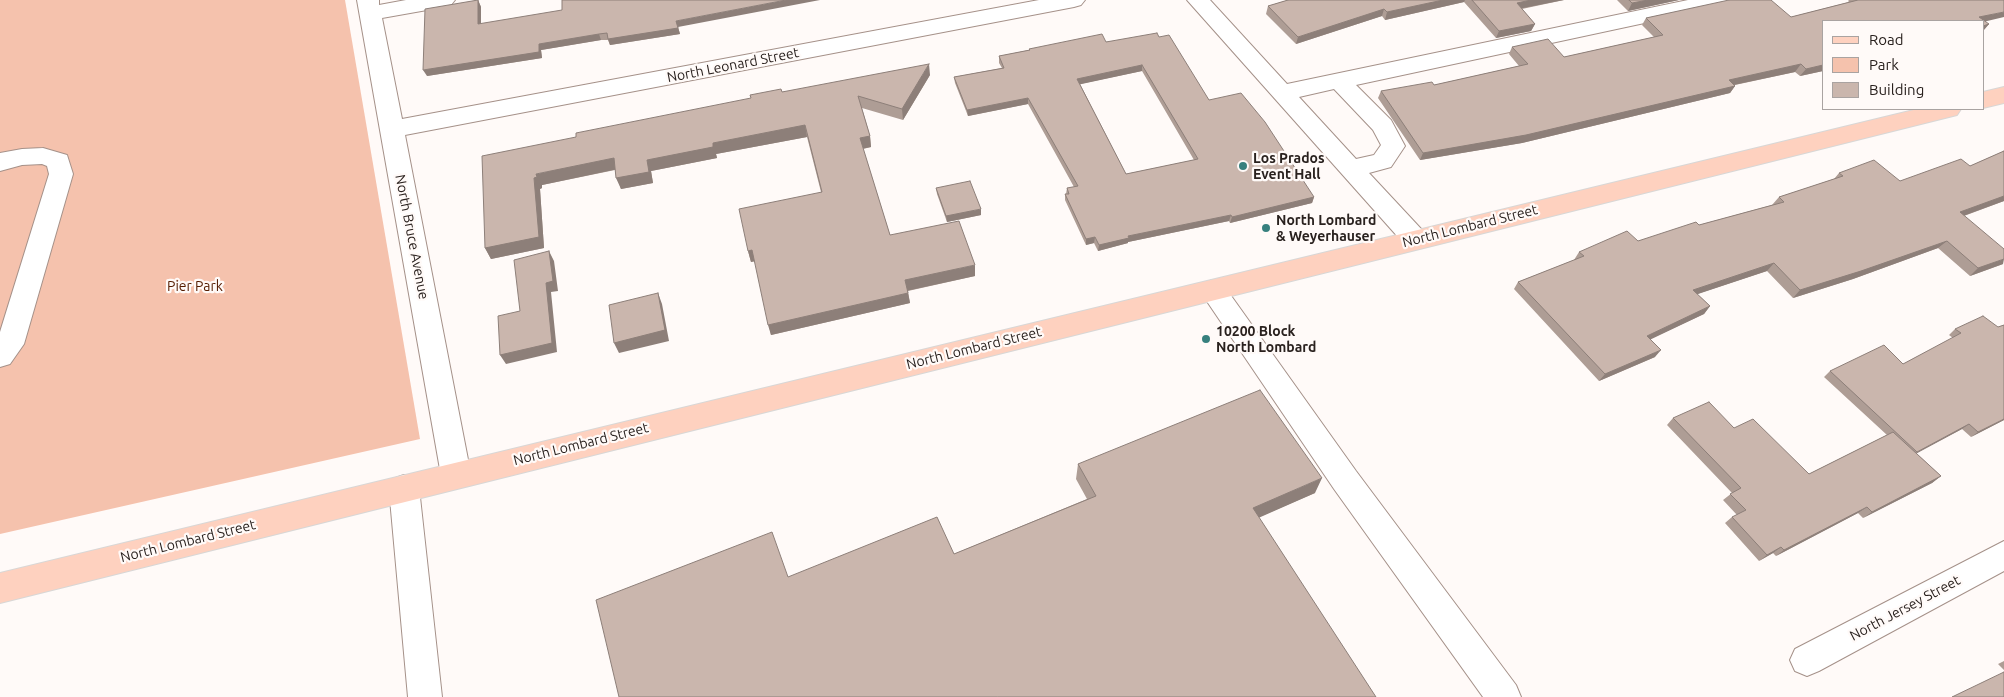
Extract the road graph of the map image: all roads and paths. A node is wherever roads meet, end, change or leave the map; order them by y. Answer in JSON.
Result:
{"nodes":[{"id":1,"x":444,"y":0,"type":"edge"},
{"id":2,"x":1074,"y":0,"type":"edge"},
{"id":3,"x":1198,"y":0,"type":"edge"},
{"id":4,"x":1719,"y":0,"type":"edge"},
{"id":5,"x":369,"y":6,"type":"edge"},
{"id":6,"x":1338,"y":81,"type":"junction"},
{"id":7,"x":1282,"y":93,"type":"junction"},
{"id":8,"x":2004,"y":95,"type":"edge"},
{"id":9,"x":1984,"y":100,"type":"edge"},
{"id":10,"x":1945,"y":110,"type":"edge"},
{"id":11,"x":392,"y":129,"type":"junction"},
{"id":12,"x":0,"y":162,"type":"edge"},
{"id":13,"x":1351,"y":169,"type":"junction"},
{"id":14,"x":1415,"y":240,"type":"junction"},
{"id":15,"x":1213,"y":290,"type":"junction"},
{"id":16,"x":0,"y":356,"type":"edge"},
{"id":17,"x":456,"y":475,"type":"junction"},
{"id":18,"x":404,"y":488,"type":"junction"},
{"id":19,"x":2004,"y":555,"type":"edge"},
{"id":20,"x":0,"y":588,"type":"edge"},
{"id":21,"x":1807,"y":660,"type":"dead end"},
{"id":22,"x":426,"y":697,"type":"edge"},
{"id":23,"x":1504,"y":697,"type":"edge"}],
"edges":[{"from":1,"to":5,"type":"street"},
{"from":2,"to":11,"type":"street","name":"North Leonard Street"},
{"from":3,"to":7,"type":"street"},
{"from":4,"to":6,"type":"street"},
{"from":5,"to":11,"type":"street","name":"North Bruce Avenue"},
{"from":6,"to":7,"type":"street"},
{"from":6,"to":13,"type":"street"},
{"from":7,"to":13,"type":"street"},
{"from":8,"to":9,"type":"main road"},
{"from":10,"to":14,"type":"main road","name":"North Lombard Street"},
{"from":11,"to":17,"type":"street","name":"North Bruce Avenue"},
{"from":12,"to":16,"type":"street"},
{"from":13,"to":14,"type":"street"},
{"from":14,"to":15,"type":"main road","name":"North Lombard Street"},
{"from":15,"to":17,"type":"main road","name":"North Lombard Street"},
{"from":15,"to":23,"type":"street"},
{"from":17,"to":18,"type":"main road","name":"North Lombard Street"},
{"from":18,"to":20,"type":"main road","name":"North Lombard Street"},
{"from":18,"to":22,"type":"street"},
{"from":19,"to":21,"type":"street","name":"North Jersey Street"}]}
